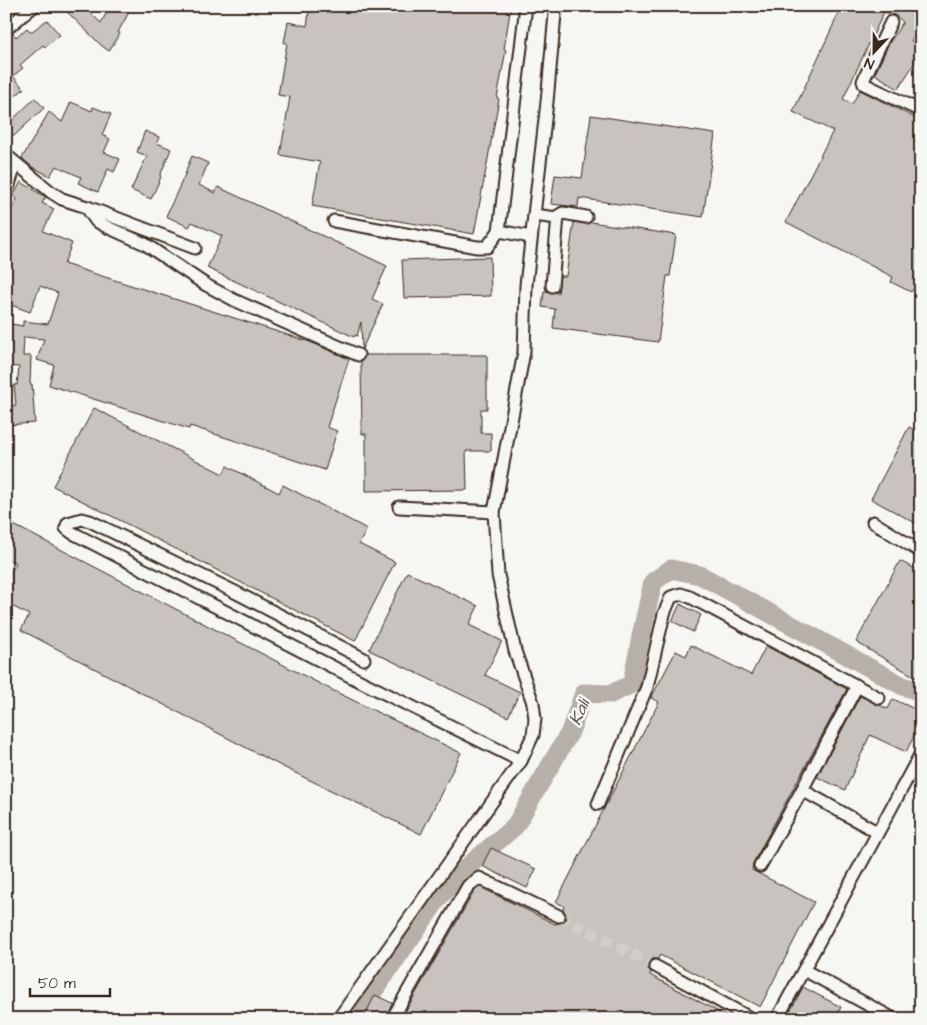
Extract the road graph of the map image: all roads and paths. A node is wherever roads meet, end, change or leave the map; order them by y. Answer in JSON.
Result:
{"nodes":[{"id":1,"x":34,"y":6,"type":"edge"},
{"id":2,"x":524,"y":6,"type":"edge"},
{"id":3,"x":554,"y":6,"type":"edge"},
{"id":4,"x":891,"y":22,"type":"dead end"},
{"id":5,"x":6,"y":29,"type":"edge"},
{"id":6,"x":921,"y":111,"type":"edge"},
{"id":7,"x":6,"y":155,"type":"edge"},
{"id":8,"x":6,"y":162,"type":"edge"},
{"id":9,"x":6,"y":194,"type":"edge"},
{"id":10,"x":90,"y":208,"type":"junction"},
{"id":11,"x":534,"y":216,"type":"junction"},
{"id":12,"x":586,"y":217,"type":"dead end"},
{"id":13,"x":557,"y":218,"type":"junction"},
{"id":14,"x":334,"y":221,"type":"dead end"},
{"id":15,"x":499,"y":231,"type":"junction"},
{"id":16,"x":531,"y":237,"type":"junction"},
{"id":17,"x":195,"y":248,"type":"dead end"},
{"id":18,"x":552,"y":286,"type":"dead end"},
{"id":19,"x":358,"y":355,"type":"dead end"},
{"id":20,"x":399,"y":507,"type":"dead end"},
{"id":21,"x":494,"y":512,"type":"junction"},
{"id":22,"x":873,"y":522,"type":"dead end"},
{"id":23,"x":921,"y":552,"type":"edge"},
{"id":24,"x":165,"y":557,"type":"junction"},
{"id":25,"x":155,"y":576,"type":"junction"},
{"id":26,"x":233,"y":591,"type":"junction"},
{"id":27,"x":223,"y":611,"type":"junction"},
{"id":28,"x":298,"y":624,"type":"junction"},
{"id":29,"x":287,"y":644,"type":"junction"},
{"id":30,"x":354,"y":678,"type":"junction"},
{"id":31,"x":858,"y":686,"type":"junction"},
{"id":32,"x":879,"y":698,"type":"dead end"},
{"id":33,"x":921,"y":753,"type":"edge"},
{"id":34,"x":521,"y":761,"type":"junction"},
{"id":35,"x":802,"y":790,"type":"junction"},
{"id":36,"x":598,"y":804,"type":"dead end"},
{"id":37,"x":877,"y":832,"type":"junction"},
{"id":38,"x":760,"y":866,"type":"dead end"},
{"id":39,"x":559,"y":916,"type":"tunnel mouth"},
{"id":40,"x":655,"y":966,"type":"tunnel mouth"},
{"id":41,"x":804,"y":970,"type":"junction"},
{"id":42,"x":338,"y":1019,"type":"edge"},
{"id":43,"x":392,"y":1019,"type":"edge"},
{"id":44,"x":752,"y":1019,"type":"edge"},
{"id":45,"x":778,"y":1019,"type":"edge"},
{"id":46,"x":894,"y":1019,"type":"edge"}],
"edges":[{"from":1,"to":5,"type":"street"},
{"from":2,"to":15,"type":"street"},
{"from":3,"to":11,"type":"street"},
{"from":4,"to":6,"type":"street"},
{"from":7,"to":10,"type":"street"},
{"from":8,"to":9,"type":"street"},
{"from":10,"to":17,"type":"street"},
{"from":10,"to":19,"type":"street"},
{"from":11,"to":13,"type":"street"},
{"from":11,"to":16,"type":"street"},
{"from":12,"to":13,"type":"street"},
{"from":13,"to":18,"type":"street"},
{"from":14,"to":15,"type":"street"},
{"from":15,"to":16,"type":"street"},
{"from":16,"to":21,"type":"street"},
{"from":20,"to":21,"type":"street"},
{"from":21,"to":34,"type":"street"},
{"from":22,"to":23,"type":"street"},
{"from":24,"to":25,"type":"street"},
{"from":24,"to":25,"type":"street"},
{"from":24,"to":26,"type":"street"},
{"from":25,"to":27,"type":"street"},
{"from":26,"to":27,"type":"street"},
{"from":26,"to":28,"type":"street"},
{"from":27,"to":29,"type":"street"},
{"from":28,"to":29,"type":"street"},
{"from":28,"to":30,"type":"street"},
{"from":29,"to":30,"type":"street"},
{"from":30,"to":34,"type":"street"},
{"from":31,"to":32,"type":"street"},
{"from":31,"to":35,"type":"street"},
{"from":31,"to":36,"type":"street"},
{"from":33,"to":37,"type":"street"},
{"from":34,"to":42,"type":"street"},
{"from":35,"to":37,"type":"street"},
{"from":35,"to":38,"type":"street"},
{"from":37,"to":41,"type":"street"},
{"from":39,"to":43,"type":"street"},
{"from":40,"to":44,"type":"street"},
{"from":41,"to":45,"type":"street"},
{"from":41,"to":46,"type":"street"}]}
